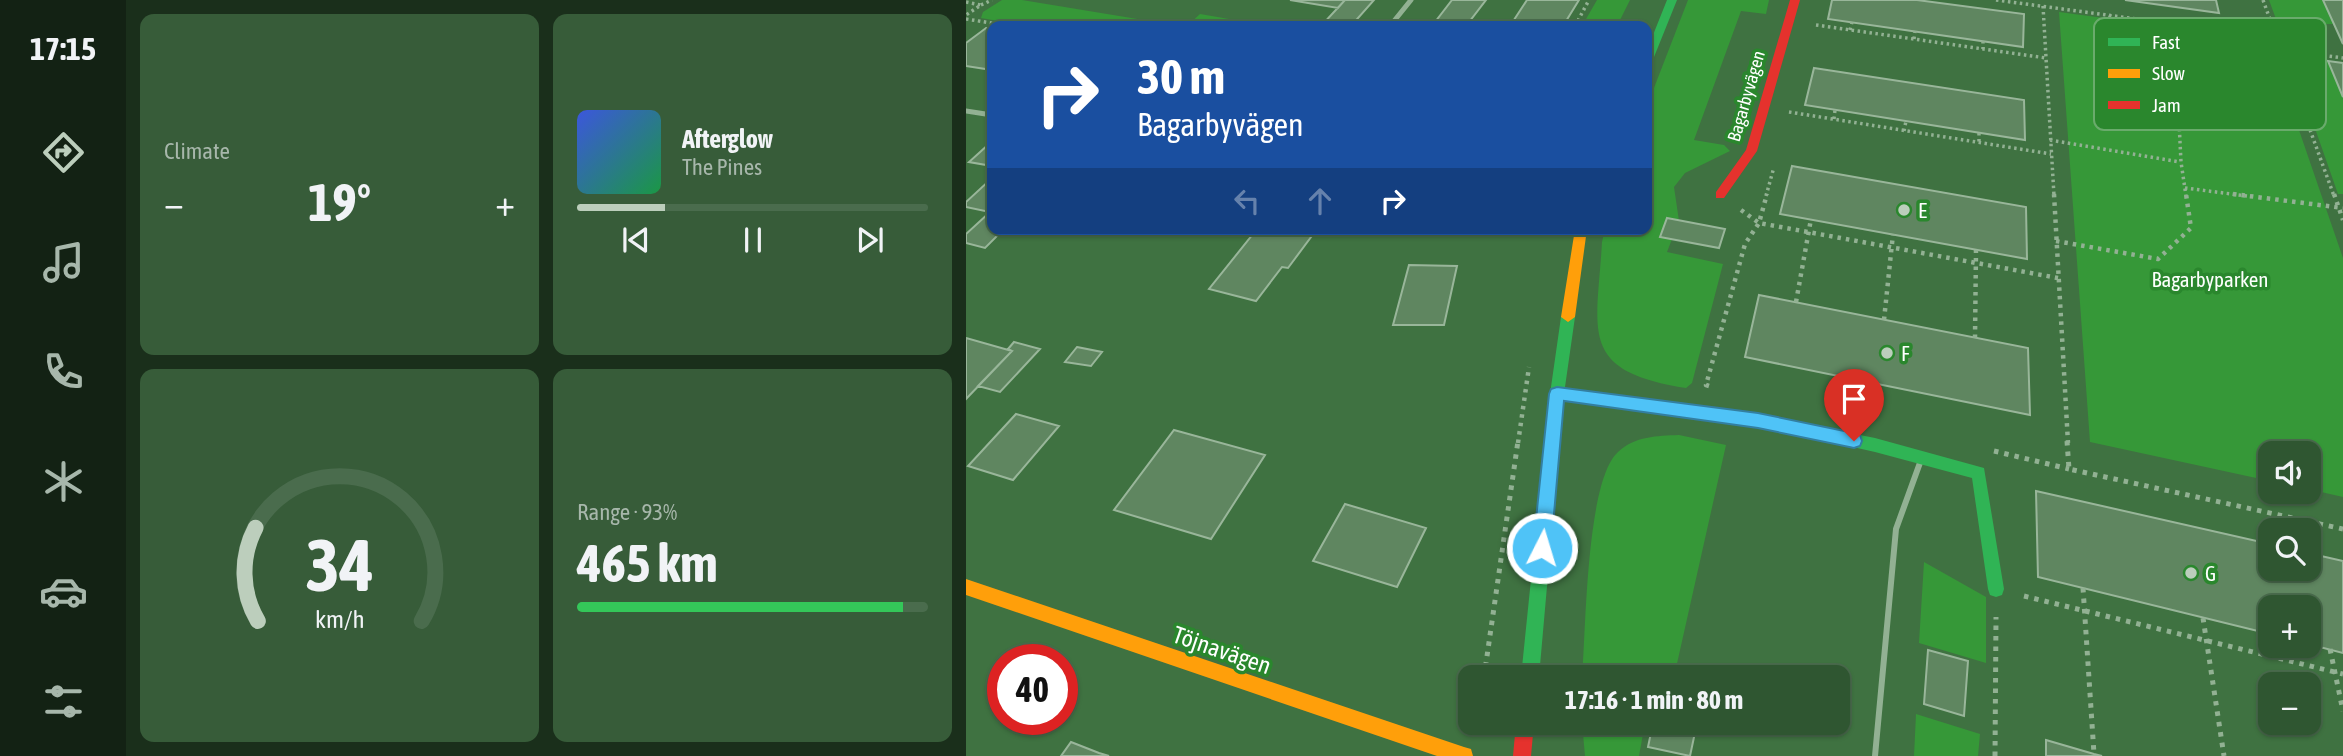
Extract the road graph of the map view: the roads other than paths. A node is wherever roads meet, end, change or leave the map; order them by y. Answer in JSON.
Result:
{"nodes":[{"id":1,"x":1412,"y":0,"type":"edge"},
{"id":2,"x":1672,"y":0,"type":"edge"},
{"id":3,"x":1795,"y":0,"type":"edge"},
{"id":4,"x":1394,"y":21,"type":"edge"},
{"id":5,"x":1652,"y":50,"type":"edge"},
{"id":6,"x":966,"y":111,"type":"edge"},
{"id":7,"x":987,"y":114,"type":"edge"},
{"id":8,"x":1720,"y":195,"type":"road end"},
{"id":9,"x":1580,"y":235,"type":"edge"},
{"id":10,"x":1557,"y":394,"type":"junction"},
{"id":11,"x":1922,"y":457,"type":"junction"},
{"id":12,"x":966,"y":587,"type":"edge"},
{"id":13,"x":1996,"y":589,"type":"road end"},
{"id":14,"x":1531,"y":665,"type":"edge"},
{"id":15,"x":1524,"y":735,"type":"edge"},
{"id":16,"x":1464,"y":756,"type":"edge"},
{"id":17,"x":1522,"y":756,"type":"edge"},
{"id":18,"x":1875,"y":756,"type":"edge"}],
"edges":[{"from":1,"to":4,"type":"street"},
{"from":2,"to":5,"type":"street"},
{"from":3,"to":8,"type":"street","name":"Bagarbyvägen"},
{"from":6,"to":7,"type":"street"},
{"from":9,"to":10,"type":"street"},
{"from":10,"to":11,"type":"street"},
{"from":10,"to":14,"type":"street"},
{"from":11,"to":13,"type":"street"},
{"from":11,"to":18,"type":"lane"},
{"from":12,"to":16,"type":"street","name":"Töjnavägen"},
{"from":15,"to":17,"type":"street"}]}
